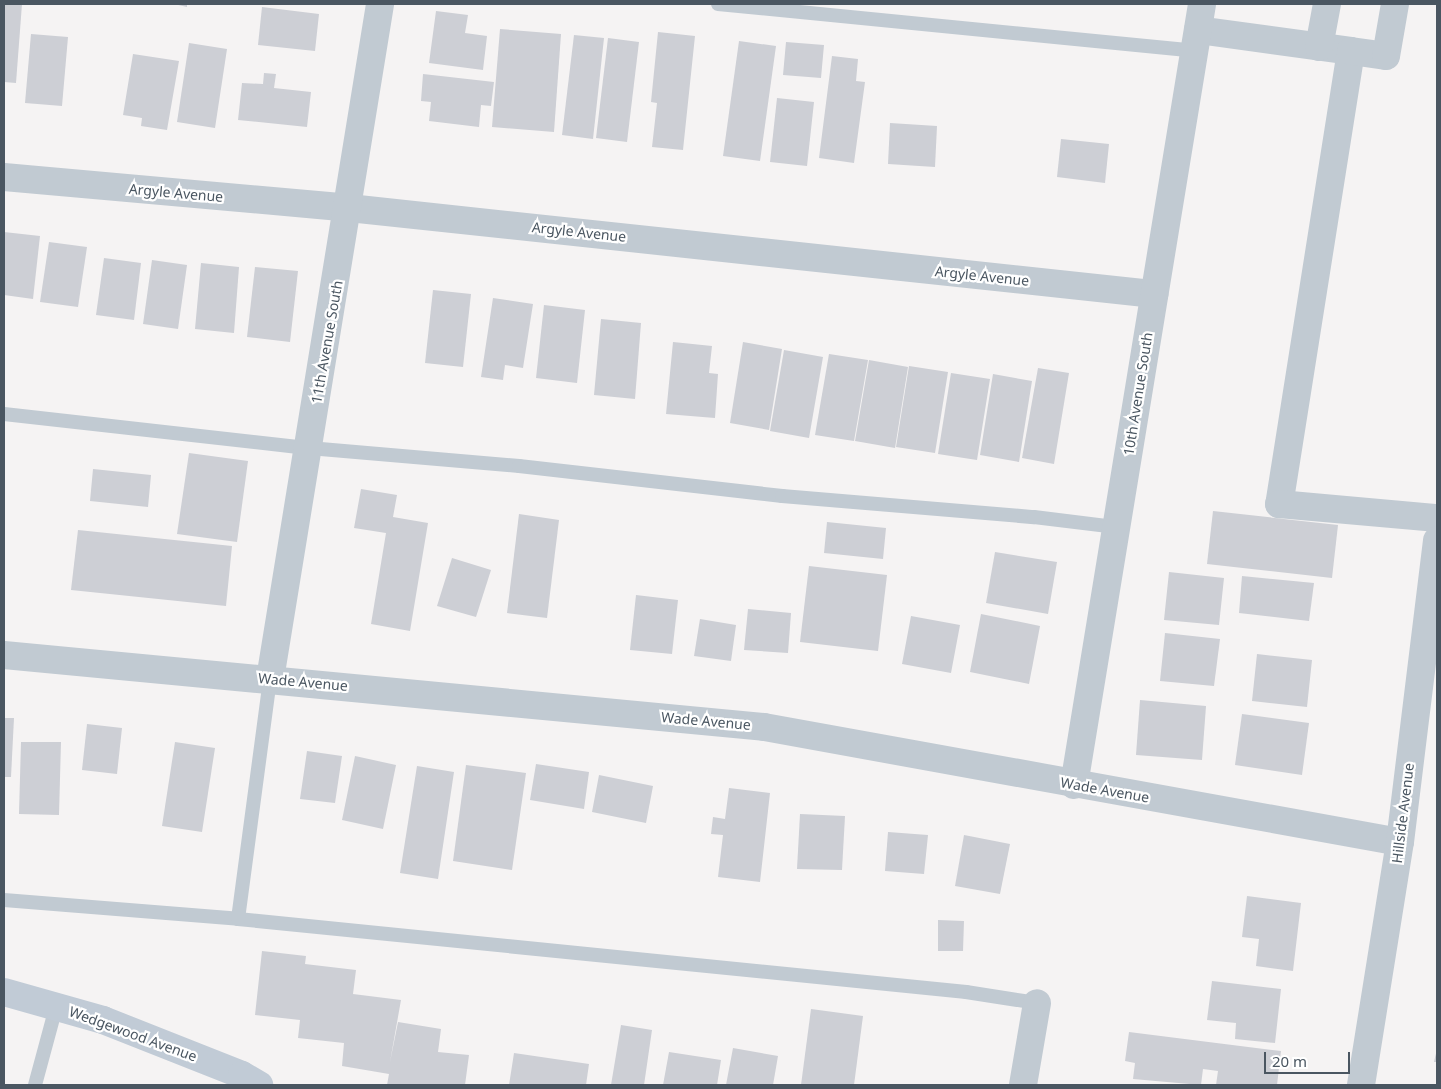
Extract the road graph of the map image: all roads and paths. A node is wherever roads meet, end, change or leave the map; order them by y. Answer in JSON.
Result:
{"nodes":[{"id":1,"x":380,"y":4,"type":"edge"},
{"id":2,"x":718,"y":4,"type":"edge"},
{"id":3,"x":1327,"y":4,"type":"edge"},
{"id":4,"x":1396,"y":4,"type":"edge"},
{"id":5,"x":1198,"y":28,"type":"edge"},
{"id":6,"x":1319,"y":46,"type":"junction"},
{"id":7,"x":1351,"y":51,"type":"junction"},
{"id":8,"x":4,"y":178,"type":"edge"},
{"id":9,"x":349,"y":208,"type":"junction"},
{"id":10,"x":1154,"y":294,"type":"junction"},
{"id":11,"x":4,"y":414,"type":"edge"},
{"id":12,"x":309,"y":448,"type":"junction"},
{"id":13,"x":1437,"y":518,"type":"edge"},
{"id":14,"x":1116,"y":527,"type":"junction"},
{"id":15,"x":1437,"y":540,"type":"edge"},
{"id":16,"x":1431,"y":632,"type":"edge"},
{"id":17,"x":4,"y":655,"type":"edge"},
{"id":18,"x":270,"y":679,"type":"junction"},
{"id":19,"x":1074,"y":785,"type":"junction"},
{"id":20,"x":1400,"y":842,"type":"junction"},
{"id":21,"x":4,"y":900,"type":"edge"},
{"id":22,"x":238,"y":919,"type":"junction"},
{"id":23,"x":4,"y":992,"type":"edge"},
{"id":24,"x":1037,"y":1003,"type":"joint"},
{"id":25,"x":56,"y":1007,"type":"junction"},
{"id":26,"x":35,"y":1085,"type":"edge"},
{"id":27,"x":259,"y":1085,"type":"edge"},
{"id":28,"x":1022,"y":1085,"type":"edge"},
{"id":29,"x":1361,"y":1085,"type":"edge"}],
"edges":[{"from":1,"to":9,"type":"street","name":"11th Avenue South"},
{"from":2,"to":5,"type":"lane"},
{"from":3,"to":6,"type":"street"},
{"from":4,"to":7,"type":"street"},
{"from":5,"to":6,"type":"street"},
{"from":5,"to":10,"type":"street","name":"10th Avenue South"},
{"from":6,"to":7,"type":"street"},
{"from":7,"to":13,"type":"street"},
{"from":8,"to":9,"type":"street","name":"Argyle Avenue"},
{"from":9,"to":10,"type":"street","name":"Argyle Avenue"},
{"from":9,"to":12,"type":"street","name":"11th Avenue South"},
{"from":10,"to":14,"type":"street","name":"10th Avenue South"},
{"from":11,"to":12,"type":"lane"},
{"from":12,"to":14,"type":"lane"},
{"from":12,"to":18,"type":"street","name":"11th Avenue South"},
{"from":14,"to":19,"type":"street","name":"10th Avenue South"},
{"from":15,"to":16,"type":"street","name":"Hillside Avenue"},
{"from":16,"to":20,"type":"street","name":"Hillside Avenue"},
{"from":17,"to":18,"type":"street","name":"Wade Avenue"},
{"from":18,"to":19,"type":"street","name":"Wade Avenue"},
{"from":18,"to":22,"type":"lane"},
{"from":19,"to":20,"type":"street","name":"Wade Avenue"},
{"from":20,"to":29,"type":"street","name":"Hillside Avenue"},
{"from":21,"to":22,"type":"lane"},
{"from":22,"to":24,"type":"lane"},
{"from":23,"to":25,"type":"main road","name":"Wedgewood Avenue"},
{"from":24,"to":28,"type":"street"},
{"from":25,"to":26,"type":"lane"},
{"from":25,"to":27,"type":"main road","name":"Wedgewood Avenue"}]}
